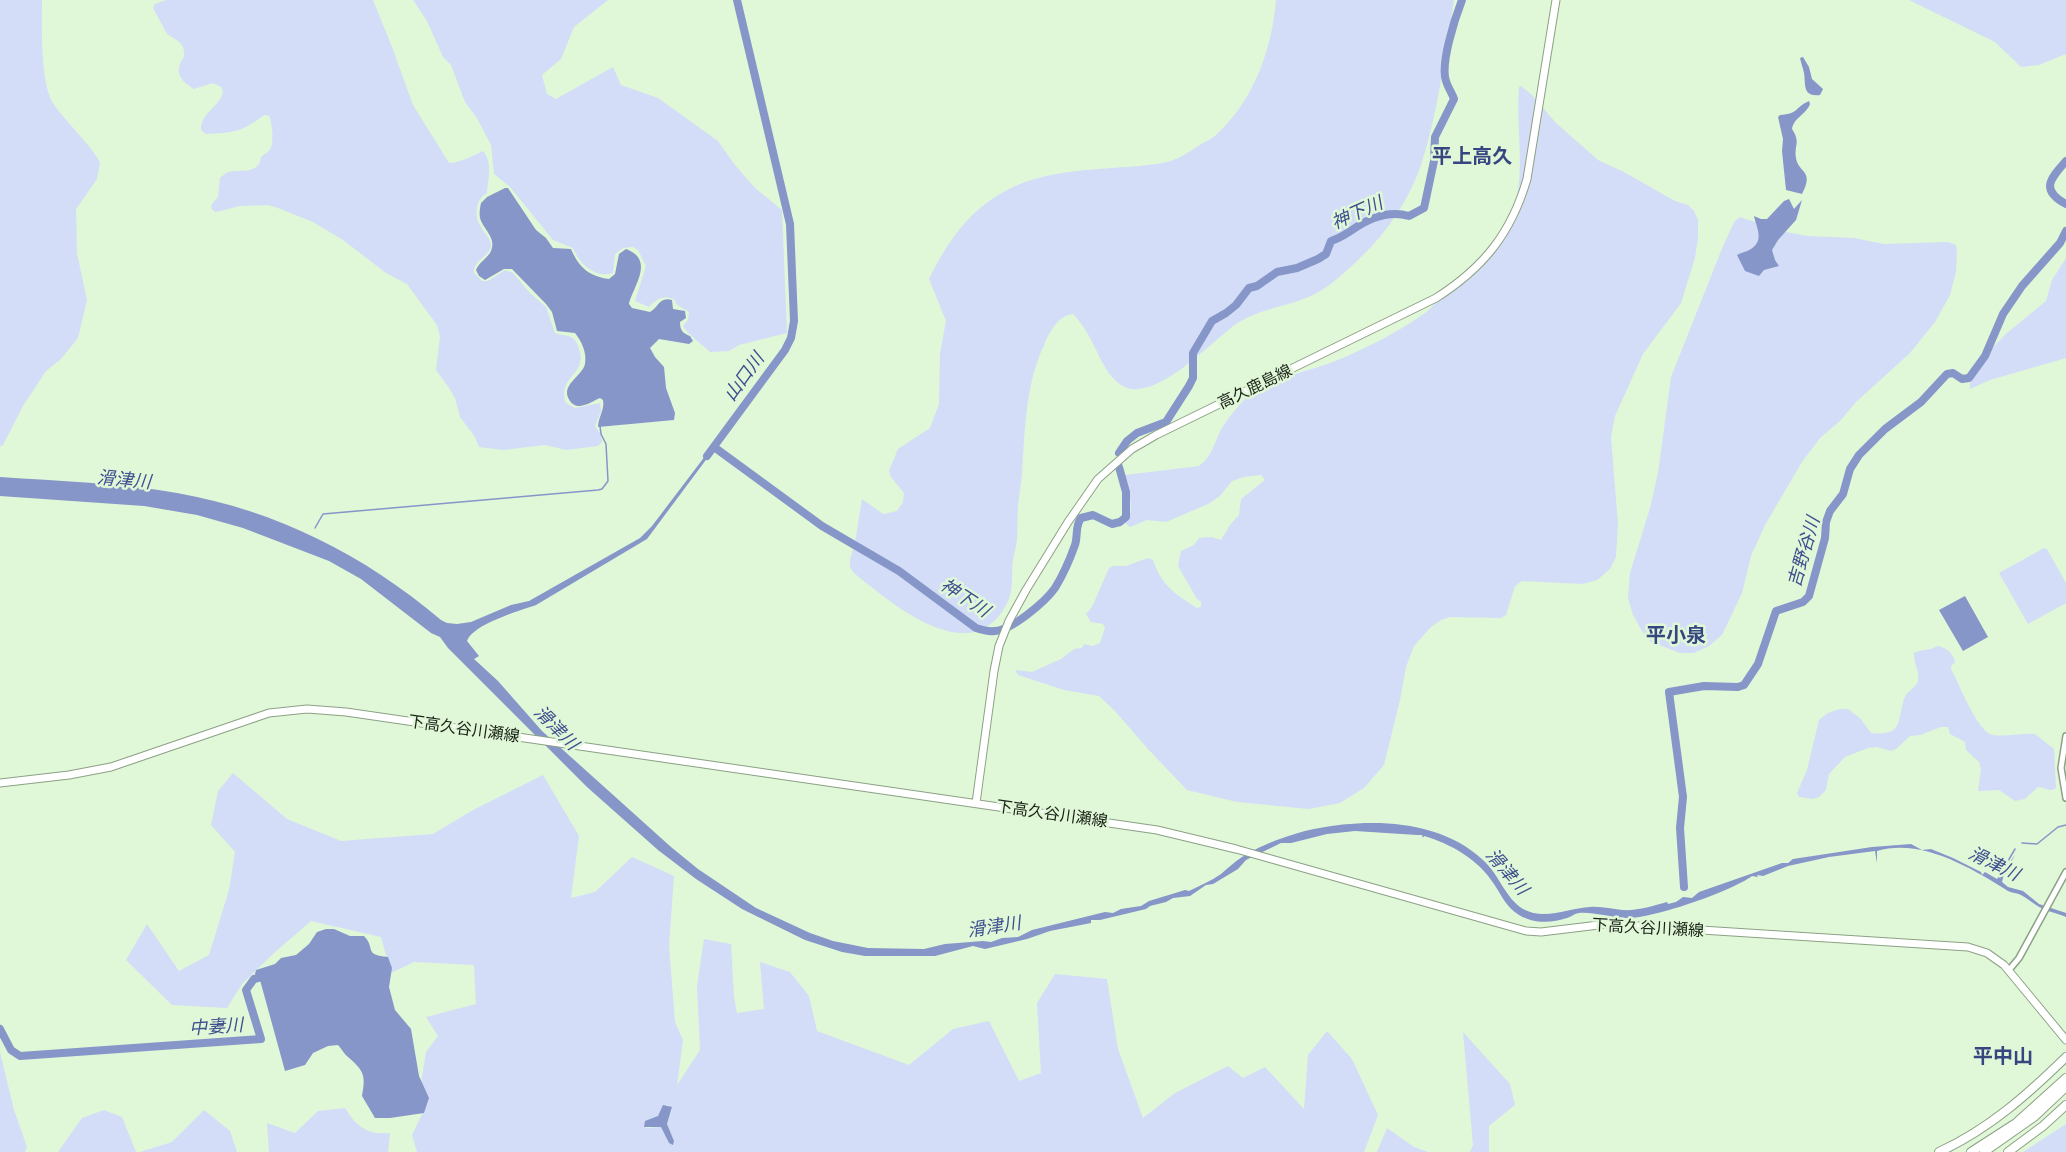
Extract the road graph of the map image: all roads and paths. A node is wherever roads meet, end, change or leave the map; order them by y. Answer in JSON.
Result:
{"nodes":[{"id":1,"x":1556,"y":0,"type":"edge"},
{"id":2,"x":2066,"y":736,"type":"edge"},
{"id":3,"x":0,"y":783,"type":"edge"},
{"id":4,"x":2066,"y":798,"type":"edge"},
{"id":5,"x":976,"y":803,"type":"junction"},
{"id":6,"x":2066,"y":872,"type":"edge"},
{"id":7,"x":2009,"y":970,"type":"junction"},
{"id":8,"x":2066,"y":1040,"type":"edge"},
{"id":9,"x":2066,"y":1058,"type":"edge"},
{"id":10,"x":2066,"y":1078,"type":"edge"},
{"id":11,"x":2066,"y":1087,"type":"edge"},
{"id":12,"x":2066,"y":1105,"type":"edge"},
{"id":13,"x":1939,"y":1152,"type":"edge"},
{"id":14,"x":1971,"y":1152,"type":"edge"},
{"id":15,"x":1984,"y":1152,"type":"edge"},
{"id":16,"x":2008,"y":1152,"type":"edge"}],
"edges":[{"from":1,"to":5,"type":"main road","name":"高久鹿島線"},
{"from":2,"to":4,"type":"street"},
{"from":3,"to":5,"type":"main road","name":"下高久谷川瀬線"},
{"from":5,"to":7,"type":"main road","name":"下高久谷川瀬線"},
{"from":6,"to":7,"type":"street"},
{"from":7,"to":8,"type":"main road","name":"下高久谷川瀬線"},
{"from":9,"to":13,"type":"highway"},
{"from":10,"to":14,"type":"highway"},
{"from":11,"to":15,"type":"highway"},
{"from":12,"to":16,"type":"highway"}]}
